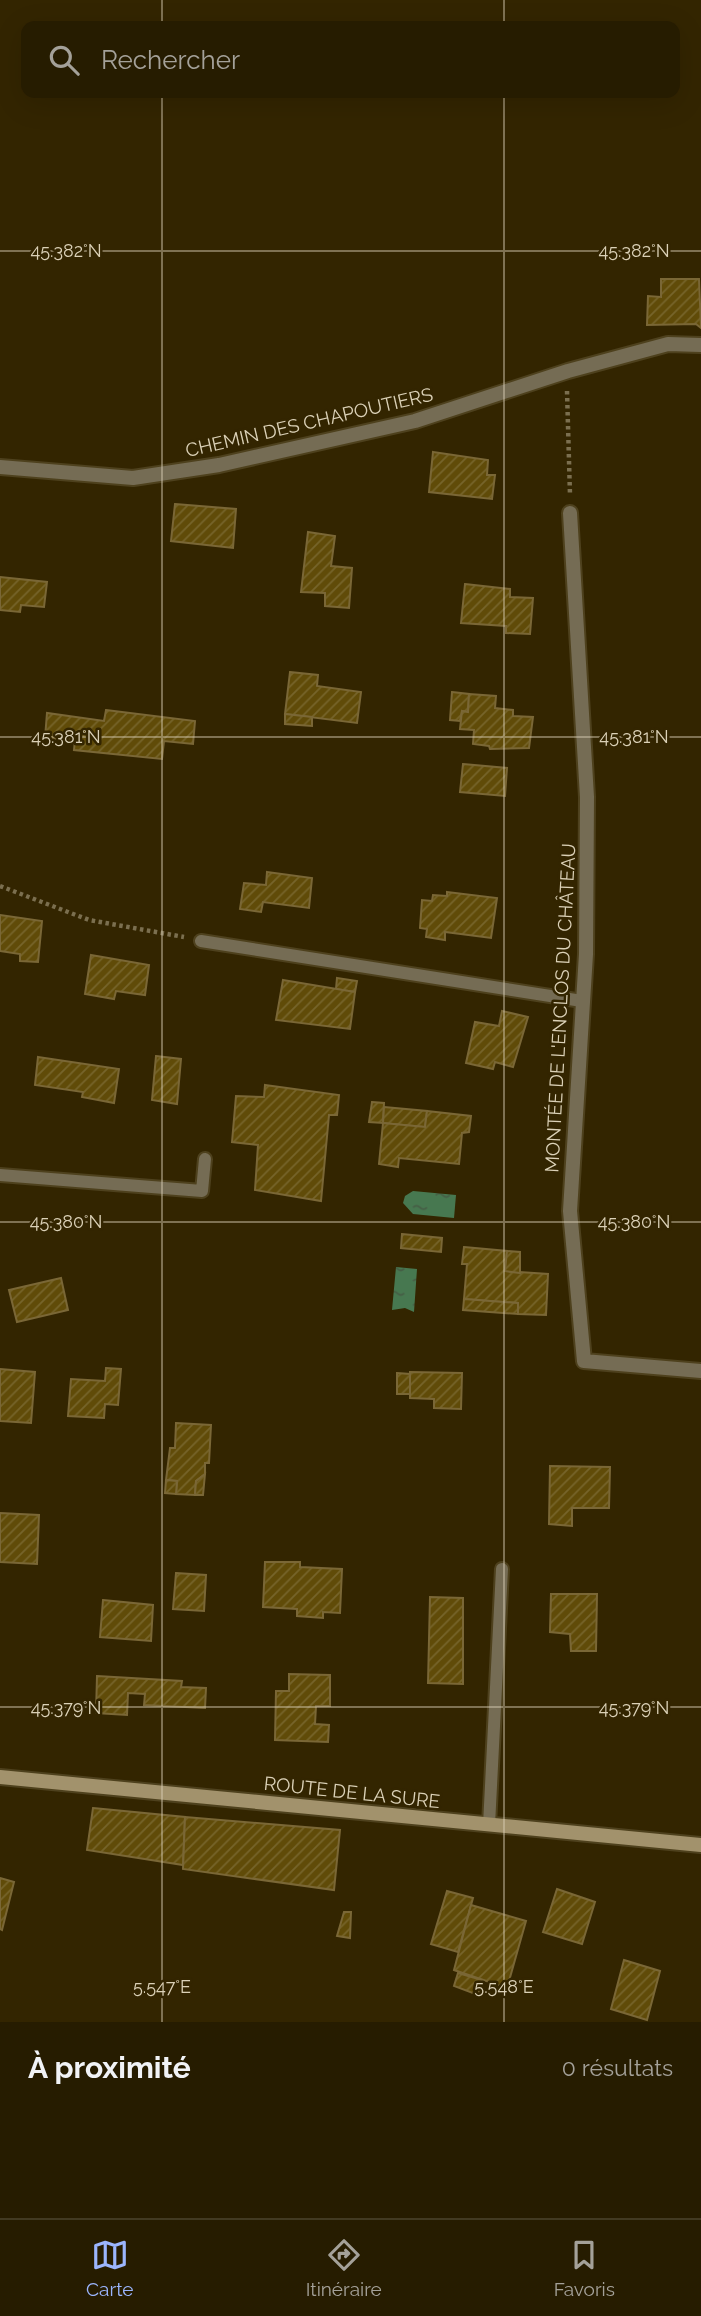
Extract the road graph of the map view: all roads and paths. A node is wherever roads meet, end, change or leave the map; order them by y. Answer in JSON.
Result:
{"nodes":[{"id":1,"x":701,"y":345,"type":"edge"},
{"id":2,"x":568,"y":371,"type":"junction"},
{"id":3,"x":0,"y":467,"type":"edge"},
{"id":4,"x":570,"y":513,"type":"joint"},
{"id":5,"x":0,"y":886,"type":"edge"},
{"id":6,"x":201,"y":940,"type":"joint"},
{"id":7,"x":582,"y":1001,"type":"junction"},
{"id":8,"x":205,"y":1159,"type":"dead end"},
{"id":9,"x":0,"y":1175,"type":"edge"},
{"id":10,"x":701,"y":1371,"type":"edge"},
{"id":11,"x":502,"y":1569,"type":"dead end"},
{"id":12,"x":0,"y":1777,"type":"edge"},
{"id":13,"x":489,"y":1825,"type":"junction"},
{"id":14,"x":701,"y":1845,"type":"edge"}],
"edges":[{"from":1,"to":2,"type":"street","name":"CHEMIN DES CHAPOUTIERS"},
{"from":2,"to":3,"type":"street","name":"CHEMIN DES CHAPOUTIERS"},
{"from":2,"to":4,"type":"path"},
{"from":4,"to":7,"type":"street","name":"MONTÉE DE L'ENCLOS DU CHÂTEAU"},
{"from":5,"to":6,"type":"path"},
{"from":6,"to":7,"type":"lane"},
{"from":7,"to":10,"type":"street","name":"MONTÉE DE L'ENCLOS DU CHÂTEAU"},
{"from":8,"to":9,"type":"lane"},
{"from":11,"to":13,"type":"lane"},
{"from":12,"to":13,"type":"main road","name":"ROUTE DE LA SURE"},
{"from":13,"to":14,"type":"main road","name":"ROUTE DE LA SURE"}]}
